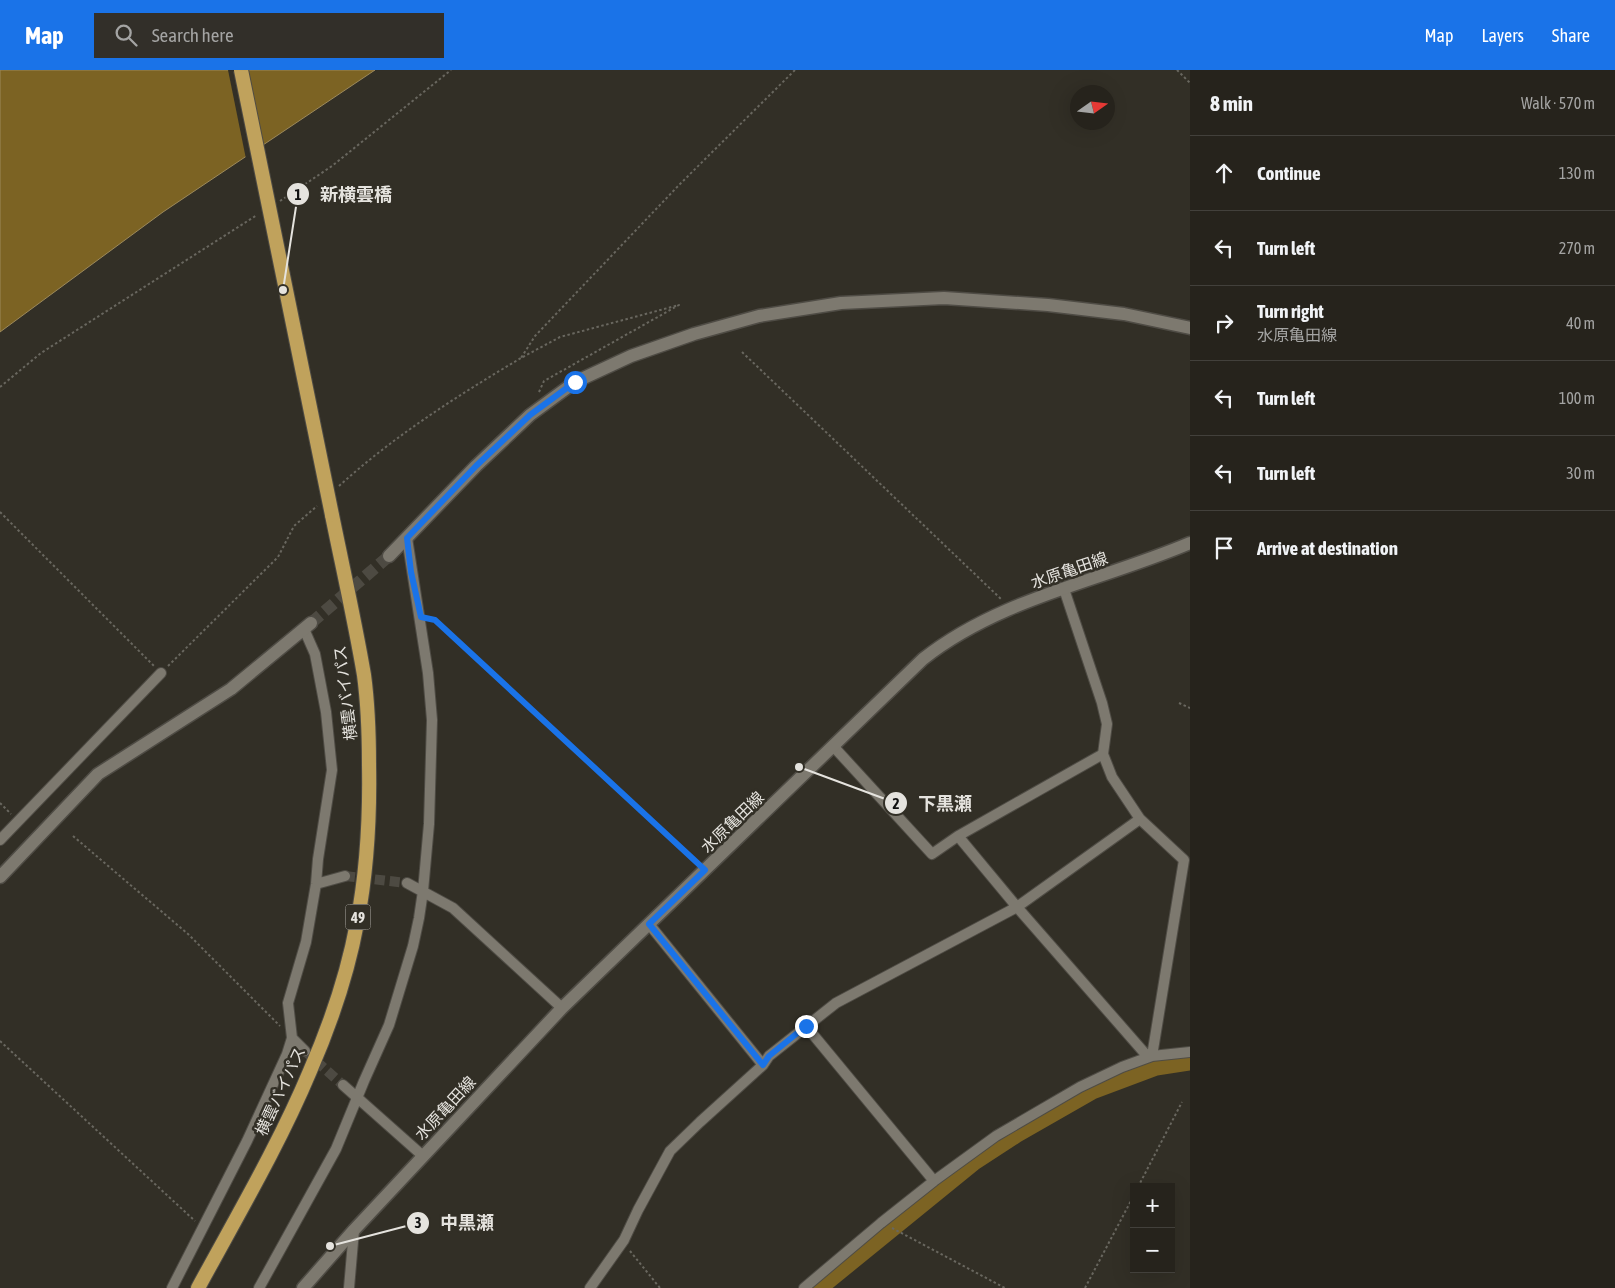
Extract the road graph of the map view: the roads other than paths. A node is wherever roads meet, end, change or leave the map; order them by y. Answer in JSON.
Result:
{"nodes":[{"id":1,"x":241,"y":70,"type":"edge"},
{"id":2,"x":1190,"y":328,"type":"edge"},
{"id":3,"x":407,"y":538,"type":"junction"},
{"id":4,"x":1190,"y":543,"type":"edge"},
{"id":5,"x":389,"y":556,"type":"tunnel mouth"},
{"id":6,"x":1064,"y":589,"type":"junction"},
{"id":7,"x":308,"y":626,"type":"joint"},
{"id":8,"x":161,"y":673,"type":"road end"},
{"id":9,"x":833,"y":746,"type":"junction"},
{"id":10,"x":1103,"y":754,"type":"junction"},
{"id":11,"x":1140,"y":819,"type":"junction"},
{"id":12,"x":958,"y":836,"type":"junction"},
{"id":13,"x":0,"y":840,"type":"edge"},
{"id":14,"x":345,"y":876,"type":"tunnel mouth"},
{"id":15,"x":0,"y":877,"type":"edge"},
{"id":16,"x":407,"y":883,"type":"tunnel mouth"},
{"id":17,"x":316,"y":884,"type":"junction"},
{"id":18,"x":423,"y":891,"type":"junction"},
{"id":19,"x":1017,"y":907,"type":"junction"},
{"id":20,"x":649,"y":924,"type":"junction"},
{"id":21,"x":562,"y":1008,"type":"junction"},
{"id":22,"x":806,"y":1026,"type":"junction"},
{"id":23,"x":292,"y":1038,"type":"junction"},
{"id":24,"x":305,"y":1051,"type":"tunnel mouth"},
{"id":25,"x":1190,"y":1052,"type":"edge"},
{"id":26,"x":1150,"y":1056,"type":"junction"},
{"id":27,"x":763,"y":1065,"type":"junction"},
{"id":28,"x":343,"y":1085,"type":"tunnel mouth"},
{"id":29,"x":358,"y":1098,"type":"junction"},
{"id":30,"x":423,"y":1156,"type":"junction"},
{"id":31,"x":934,"y":1181,"type":"junction"},
{"id":32,"x":354,"y":1230,"type":"junction"},
{"id":33,"x":172,"y":1288,"type":"edge"},
{"id":34,"x":198,"y":1288,"type":"edge"},
{"id":35,"x":259,"y":1288,"type":"edge"},
{"id":36,"x":303,"y":1288,"type":"edge"},
{"id":37,"x":349,"y":1288,"type":"edge"},
{"id":38,"x":590,"y":1288,"type":"edge"},
{"id":39,"x":804,"y":1288,"type":"edge"}],
"edges":[{"from":1,"to":34,"type":"highway","name":"横雲バイパス","number":"49","bridge":true},
{"from":2,"to":3,"type":"street"},
{"from":3,"to":5,"type":"street"},
{"from":3,"to":18,"type":"street"},
{"from":4,"to":6,"type":"street","name":"水原亀田線"},
{"from":6,"to":9,"type":"street","name":"水原亀田線"},
{"from":6,"to":10,"type":"street"},
{"from":7,"to":15,"type":"street"},
{"from":7,"to":17,"type":"street"},
{"from":8,"to":13,"type":"street"},
{"from":9,"to":12,"type":"street"},
{"from":9,"to":20,"type":"street","name":"水原亀田線"},
{"from":10,"to":11,"type":"street"},
{"from":10,"to":12,"type":"street"},
{"from":11,"to":19,"type":"street"},
{"from":11,"to":26,"type":"street"},
{"from":12,"to":19,"type":"street"},
{"from":14,"to":17,"type":"street"},
{"from":16,"to":18,"type":"street"},
{"from":17,"to":23,"type":"street"},
{"from":18,"to":21,"type":"street"},
{"from":18,"to":29,"type":"street"},
{"from":19,"to":22,"type":"street"},
{"from":19,"to":26,"type":"street"},
{"from":20,"to":21,"type":"street","name":"水原亀田線"},
{"from":20,"to":27,"type":"street"},
{"from":21,"to":30,"type":"street","name":"水原亀田線"},
{"from":22,"to":27,"type":"street"},
{"from":22,"to":31,"type":"street"},
{"from":23,"to":24,"type":"street"},
{"from":23,"to":33,"type":"street"},
{"from":25,"to":26,"type":"street"},
{"from":26,"to":31,"type":"street"},
{"from":27,"to":38,"type":"street"},
{"from":28,"to":29,"type":"street"},
{"from":29,"to":30,"type":"street"},
{"from":29,"to":35,"type":"street"},
{"from":30,"to":32,"type":"street","name":"水原亀田線"},
{"from":31,"to":39,"type":"street"},
{"from":32,"to":36,"type":"street","name":"水原亀田線"},
{"from":32,"to":37,"type":"street"}]}
